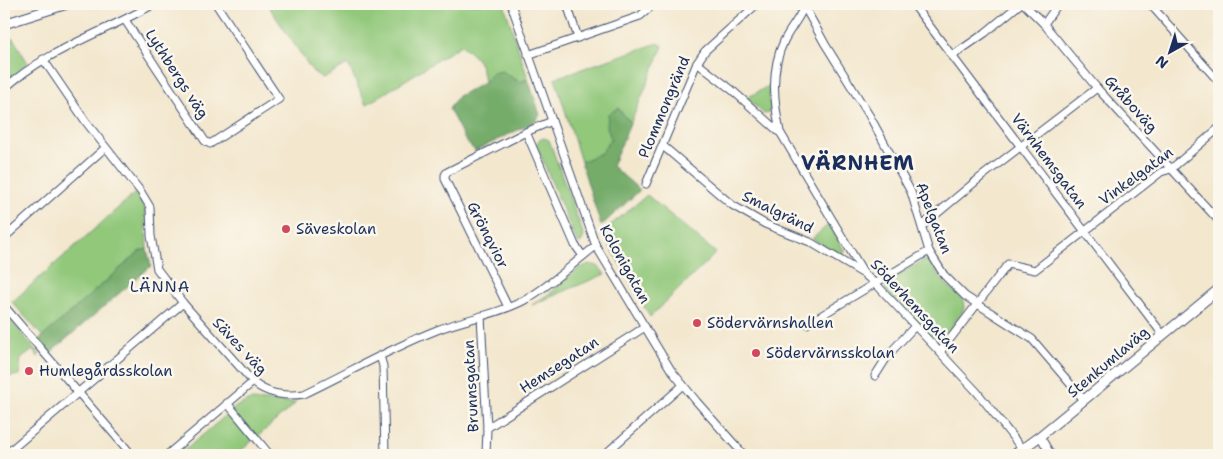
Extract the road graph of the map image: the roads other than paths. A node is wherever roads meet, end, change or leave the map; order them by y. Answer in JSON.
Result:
{"nodes":[{"id":1,"x":67,"y":4,"type":"edge"},
{"id":2,"x":154,"y":4,"type":"edge"},
{"id":3,"x":216,"y":4,"type":"edge"},
{"id":4,"x":512,"y":4,"type":"edge"},
{"id":5,"x":567,"y":4,"type":"edge"},
{"id":6,"x":654,"y":4,"type":"edge"},
{"id":7,"x":756,"y":4,"type":"edge"},
{"id":8,"x":913,"y":4,"type":"edge"},
{"id":9,"x":1020,"y":4,"type":"edge"},
{"id":10,"x":1024,"y":4,"type":"edge"},
{"id":11,"x":1058,"y":4,"type":"edge"},
{"id":12,"x":1150,"y":4,"type":"edge"},
{"id":13,"x":804,"y":5,"type":"edge"},
{"id":14,"x":125,"y":20,"type":"junction"},
{"id":15,"x":4,"y":24,"type":"edge"},
{"id":16,"x":1044,"y":24,"type":"junction"},
{"id":17,"x":578,"y":38,"type":"junction"},
{"id":18,"x":528,"y":55,"type":"junction"},
{"id":19,"x":952,"y":56,"type":"junction"},
{"id":20,"x":43,"y":59,"type":"junction"},
{"id":21,"x":697,"y":63,"type":"junction"},
{"id":22,"x":1219,"y":82,"type":"edge"},
{"id":23,"x":1097,"y":88,"type":"junction"},
{"id":24,"x":4,"y":89,"type":"edge"},
{"id":25,"x":552,"y":121,"type":"junction"},
{"id":26,"x":1219,"y":128,"type":"edge"},
{"id":27,"x":526,"y":132,"type":"junction"},
{"id":28,"x":780,"y":132,"type":"junction"},
{"id":29,"x":663,"y":146,"type":"junction"},
{"id":30,"x":1021,"y":146,"type":"junction"},
{"id":31,"x":105,"y":148,"type":"junction"},
{"id":32,"x":1172,"y":169,"type":"junction"},
{"id":33,"x":646,"y":184,"type":"dead end"},
{"id":34,"x":1219,"y":221,"type":"edge"},
{"id":35,"x":922,"y":226,"type":"junction"},
{"id":36,"x":1084,"y":230,"type":"junction"},
{"id":37,"x":4,"y":238,"type":"edge"},
{"id":38,"x":596,"y":246,"type":"junction"},
{"id":39,"x":929,"y":251,"type":"junction"},
{"id":40,"x":583,"y":256,"type":"junction"},
{"id":41,"x":864,"y":275,"type":"junction"},
{"id":42,"x":876,"y":284,"type":"junction"},
{"id":43,"x":1219,"y":289,"type":"edge"},
{"id":44,"x":183,"y":303,"type":"junction"},
{"id":45,"x":978,"y":304,"type":"junction"},
{"id":46,"x":4,"y":306,"type":"edge"},
{"id":47,"x":508,"y":307,"type":"junction"},
{"id":48,"x":481,"y":316,"type":"junction"},
{"id":49,"x":807,"y":324,"type":"dead end"},
{"id":50,"x":645,"y":326,"type":"junction"},
{"id":51,"x":915,"y":326,"type":"junction"},
{"id":52,"x":1163,"y":334,"type":"junction"},
{"id":53,"x":940,"y":352,"type":"junction"},
{"id":54,"x":380,"y":356,"type":"junction"},
{"id":55,"x":875,"y":376,"type":"dead end"},
{"id":56,"x":253,"y":382,"type":"junction"},
{"id":57,"x":683,"y":386,"type":"junction"},
{"id":58,"x":79,"y":392,"type":"junction"},
{"id":59,"x":1084,"y":400,"type":"junction"},
{"id":60,"x":227,"y":403,"type":"junction"},
{"id":61,"x":487,"y":428,"type":"junction"},
{"id":62,"x":1040,"y":436,"type":"junction"},
{"id":63,"x":1023,"y":450,"type":"junction"},
{"id":64,"x":5,"y":455,"type":"edge"},
{"id":65,"x":132,"y":455,"type":"edge"},
{"id":66,"x":167,"y":455,"type":"edge"},
{"id":67,"x":270,"y":455,"type":"edge"},
{"id":68,"x":386,"y":455,"type":"edge"},
{"id":69,"x":486,"y":455,"type":"edge"},
{"id":70,"x":604,"y":455,"type":"edge"},
{"id":71,"x":744,"y":455,"type":"edge"},
{"id":72,"x":1014,"y":455,"type":"edge"},
{"id":73,"x":1051,"y":455,"type":"edge"}],
"edges":[{"from":1,"to":15,"type":"street"},
{"from":2,"to":14,"type":"street"},
{"from":3,"to":14,"type":"street","name":"Lythbergs väg"},
{"from":4,"to":18,"type":"street","name":"Kolonigatan"},
{"from":5,"to":17,"type":"street"},
{"from":6,"to":17,"type":"street"},
{"from":7,"to":21,"type":"street","name":"Plommongränd"},
{"from":8,"to":19,"type":"street","name":"Värnhemsgatan"},
{"from":9,"to":19,"type":"street"},
{"from":10,"to":16,"type":"street","name":"Gråboväg"},
{"from":11,"to":16,"type":"street"},
{"from":12,"to":22,"type":"street"},
{"from":13,"to":28,"type":"street","name":"Söderhemsgatan"},
{"from":13,"to":35,"type":"street","name":"Apelgatan"},
{"from":14,"to":20,"type":"street"},
{"from":16,"to":23,"type":"street","name":"Gråboväg"},
{"from":17,"to":18,"type":"street"},
{"from":18,"to":25,"type":"street","name":"Kolonigatan"},
{"from":19,"to":30,"type":"street","name":"Värnhemsgatan"},
{"from":20,"to":24,"type":"street"},
{"from":20,"to":31,"type":"street","name":"Säves väg"},
{"from":21,"to":28,"type":"street"},
{"from":21,"to":29,"type":"street","name":"Plommongränd"},
{"from":23,"to":30,"type":"street"},
{"from":23,"to":32,"type":"street","name":"Gråboväg"},
{"from":25,"to":27,"type":"street"},
{"from":25,"to":38,"type":"street","name":"Kolonigatan"},
{"from":26,"to":32,"type":"street","name":"Vinkelgatan"},
{"from":27,"to":40,"type":"street"},
{"from":27,"to":47,"type":"street","name":"Grönqvior"},
{"from":28,"to":41,"type":"street","name":"Söderhemsgatan"},
{"from":29,"to":33,"type":"street","name":"Plommongränd"},
{"from":29,"to":41,"type":"street","name":"Smalgränd"},
{"from":30,"to":35,"type":"street"},
{"from":30,"to":36,"type":"street","name":"Värnhemsgatan"},
{"from":31,"to":37,"type":"street"},
{"from":31,"to":44,"type":"street","name":"Säves väg"},
{"from":32,"to":34,"type":"street","name":"Gråboväg"},
{"from":32,"to":36,"type":"street","name":"Vinkelgatan"},
{"from":35,"to":39,"type":"street","name":"Apelgatan"},
{"from":36,"to":45,"type":"street","name":"Vinkelgatan"},
{"from":36,"to":52,"type":"street","name":"Värnhemsgatan"},
{"from":38,"to":40,"type":"street","name":"Säves väg"},
{"from":38,"to":50,"type":"street","name":"Kolonigatan"},
{"from":39,"to":42,"type":"street"},
{"from":39,"to":45,"type":"street","name":"Apelgatan"},
{"from":40,"to":47,"type":"street","name":"Säves väg"},
{"from":41,"to":42,"type":"street","name":"Söderhemsgatan"},
{"from":42,"to":49,"type":"street"},
{"from":42,"to":51,"type":"street","name":"Söderhemsgatan"},
{"from":43,"to":52,"type":"street","name":"Stenkumlaväg"},
{"from":44,"to":56,"type":"street","name":"Säves väg"},
{"from":44,"to":58,"type":"street"},
{"from":45,"to":53,"type":"street"},
{"from":45,"to":59,"type":"street","name":"Apelgatan"},
{"from":46,"to":58,"type":"street"},
{"from":47,"to":48,"type":"street","name":"Säves väg"},
{"from":48,"to":54,"type":"street","name":"Säves väg"},
{"from":48,"to":61,"type":"street","name":"Brunnsgatan"},
{"from":50,"to":57,"type":"street","name":"Kolonigatan"},
{"from":50,"to":61,"type":"street","name":"Hemsegatan"},
{"from":51,"to":53,"type":"street","name":"Söderhemsgatan"},
{"from":51,"to":55,"type":"street"},
{"from":52,"to":59,"type":"street","name":"Stenkumlaväg"},
{"from":53,"to":63,"type":"street","name":"Söderhemsgatan"},
{"from":54,"to":56,"type":"street","name":"Säves väg"},
{"from":54,"to":68,"type":"street"},
{"from":56,"to":60,"type":"street"},
{"from":57,"to":70,"type":"street"},
{"from":57,"to":71,"type":"street","name":"Kolonigatan"},
{"from":58,"to":64,"type":"street"},
{"from":58,"to":65,"type":"street"},
{"from":59,"to":62,"type":"street","name":"Stenkumlaväg"},
{"from":60,"to":66,"type":"street"},
{"from":60,"to":67,"type":"street"},
{"from":61,"to":69,"type":"street","name":"Brunnsgatan"},
{"from":62,"to":63,"type":"street","name":"Stenkumlaväg"},
{"from":62,"to":73,"type":"street"},
{"from":63,"to":72,"type":"street","name":"Stenkumlaväg"}]}
